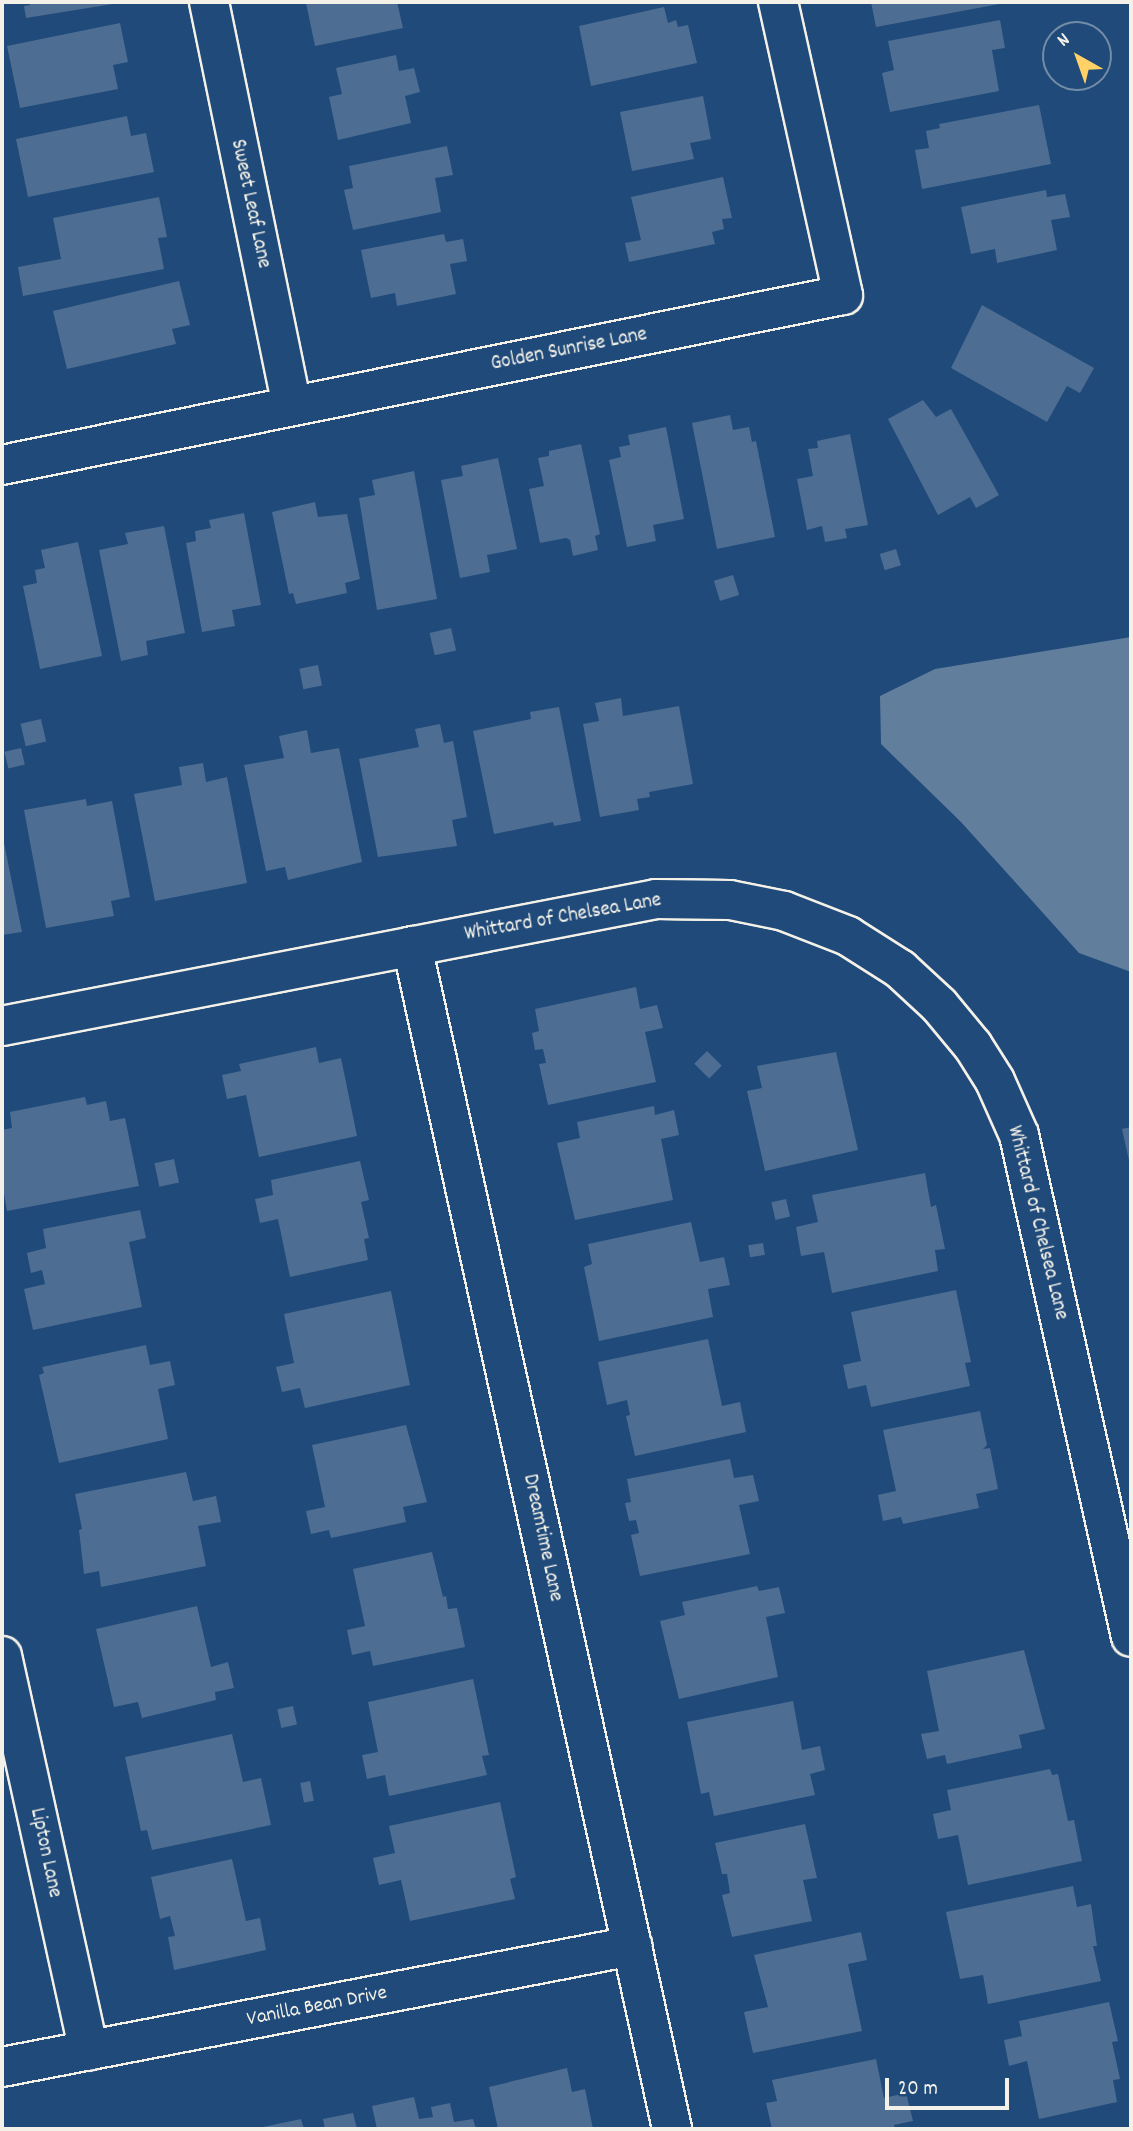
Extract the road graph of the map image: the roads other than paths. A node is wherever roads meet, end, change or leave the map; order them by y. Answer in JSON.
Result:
{"nodes":[{"id":1,"x":209,"y":2,"type":"edge"},
{"id":2,"x":778,"y":2,"type":"edge"},
{"id":3,"x":292,"y":405,"type":"junction"},
{"id":4,"x":2,"y":466,"type":"edge"},
{"id":5,"x":412,"y":946,"type":"junction"},
{"id":6,"x":2,"y":1026,"type":"edge"},
{"id":7,"x":1121,"y":1544,"type":"edge"},
{"id":8,"x":1131,"y":1637,"type":"edge"},
{"id":9,"x":2,"y":1656,"type":"edge"},
{"id":10,"x":632,"y":1946,"type":"junction"},
{"id":11,"x":89,"y":2051,"type":"junction"},
{"id":12,"x":2,"y":2067,"type":"edge"},
{"id":13,"x":672,"y":2129,"type":"edge"}],
"edges":[{"from":1,"to":3,"type":"street","name":"Sweet Leaf Lane"},
{"from":2,"to":3,"type":"street","name":"Golden Sunrise Lane"},
{"from":3,"to":4,"type":"street","name":"Golden Sunrise Lane"},
{"from":5,"to":6,"type":"street","name":"Whittard of Chelsea Lane"},
{"from":5,"to":7,"type":"street","name":"Whittard of Chelsea Lane"},
{"from":5,"to":10,"type":"street","name":"Dreamtime Lane"},
{"from":7,"to":8,"type":"street","name":"Whittard of Chelsea Lane"},
{"from":9,"to":11,"type":"street","name":"Lipton Lane"},
{"from":10,"to":11,"type":"street","name":"Vanilla Bean Drive"},
{"from":10,"to":13,"type":"street","name":"Dreamtime Lane"},
{"from":11,"to":12,"type":"street","name":"Vanilla Bean Drive"}]}
